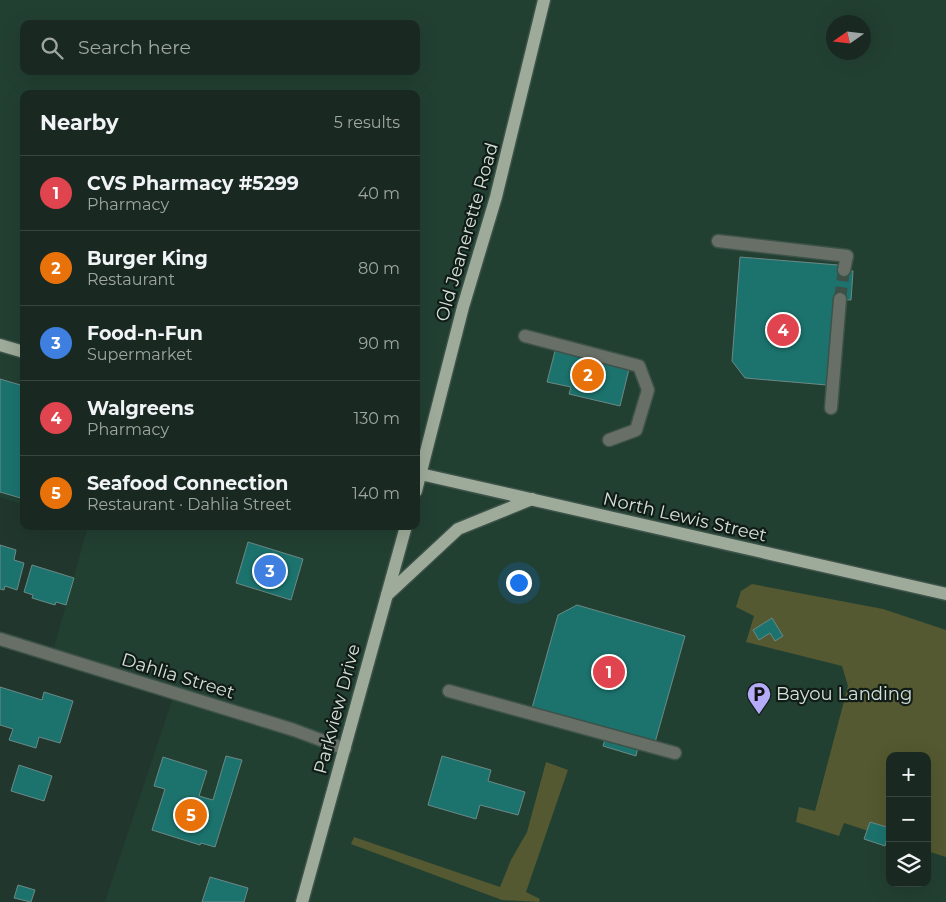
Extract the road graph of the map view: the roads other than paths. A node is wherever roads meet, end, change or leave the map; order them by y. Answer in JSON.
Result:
{"nodes":[{"id":1,"x":544,"y":0,"type":"edge"},
{"id":2,"x":718,"y":241,"type":"dead end"},
{"id":3,"x":844,"y":270,"type":"tunnel mouth"},
{"id":4,"x":840,"y":299,"type":"tunnel mouth"},
{"id":5,"x":525,"y":336,"type":"dead end"},
{"id":6,"x":0,"y":345,"type":"edge"},
{"id":7,"x":20,"y":351,"type":"edge"},
{"id":8,"x":831,"y":408,"type":"dead end"},
{"id":9,"x":609,"y":440,"type":"dead end"},
{"id":10,"x":420,"y":469,"type":"edge"},
{"id":11,"x":420,"y":473,"type":"edge"},
{"id":12,"x":532,"y":500,"type":"junction"},
{"id":13,"x":405,"y":530,"type":"edge"},
{"id":14,"x":946,"y":594,"type":"edge"},
{"id":15,"x":387,"y":595,"type":"junction"},
{"id":16,"x":0,"y":639,"type":"edge"},
{"id":17,"x":449,"y":691,"type":"dead end"},
{"id":18,"x":344,"y":749,"type":"junction"},
{"id":19,"x":675,"y":752,"type":"dead end"},
{"id":20,"x":302,"y":902,"type":"edge"}],
"edges":[{"from":1,"to":10,"type":"main road","name":"Old Jeanerette Road"},
{"from":2,"to":3,"type":"street"},
{"from":4,"to":8,"type":"street"},
{"from":5,"to":9,"type":"street"},
{"from":6,"to":7,"type":"main road"},
{"from":11,"to":12,"type":"main road","name":"North Lewis Street"},
{"from":12,"to":14,"type":"main road","name":"North Lewis Street"},
{"from":12,"to":15,"type":"main road"},
{"from":13,"to":15,"type":"main road","name":"Parkview Drive"},
{"from":15,"to":18,"type":"main road","name":"Parkview Drive"},
{"from":16,"to":18,"type":"street","name":"Dahlia Street"},
{"from":17,"to":19,"type":"street"},
{"from":18,"to":20,"type":"main road","name":"Parkview Drive"}]}
